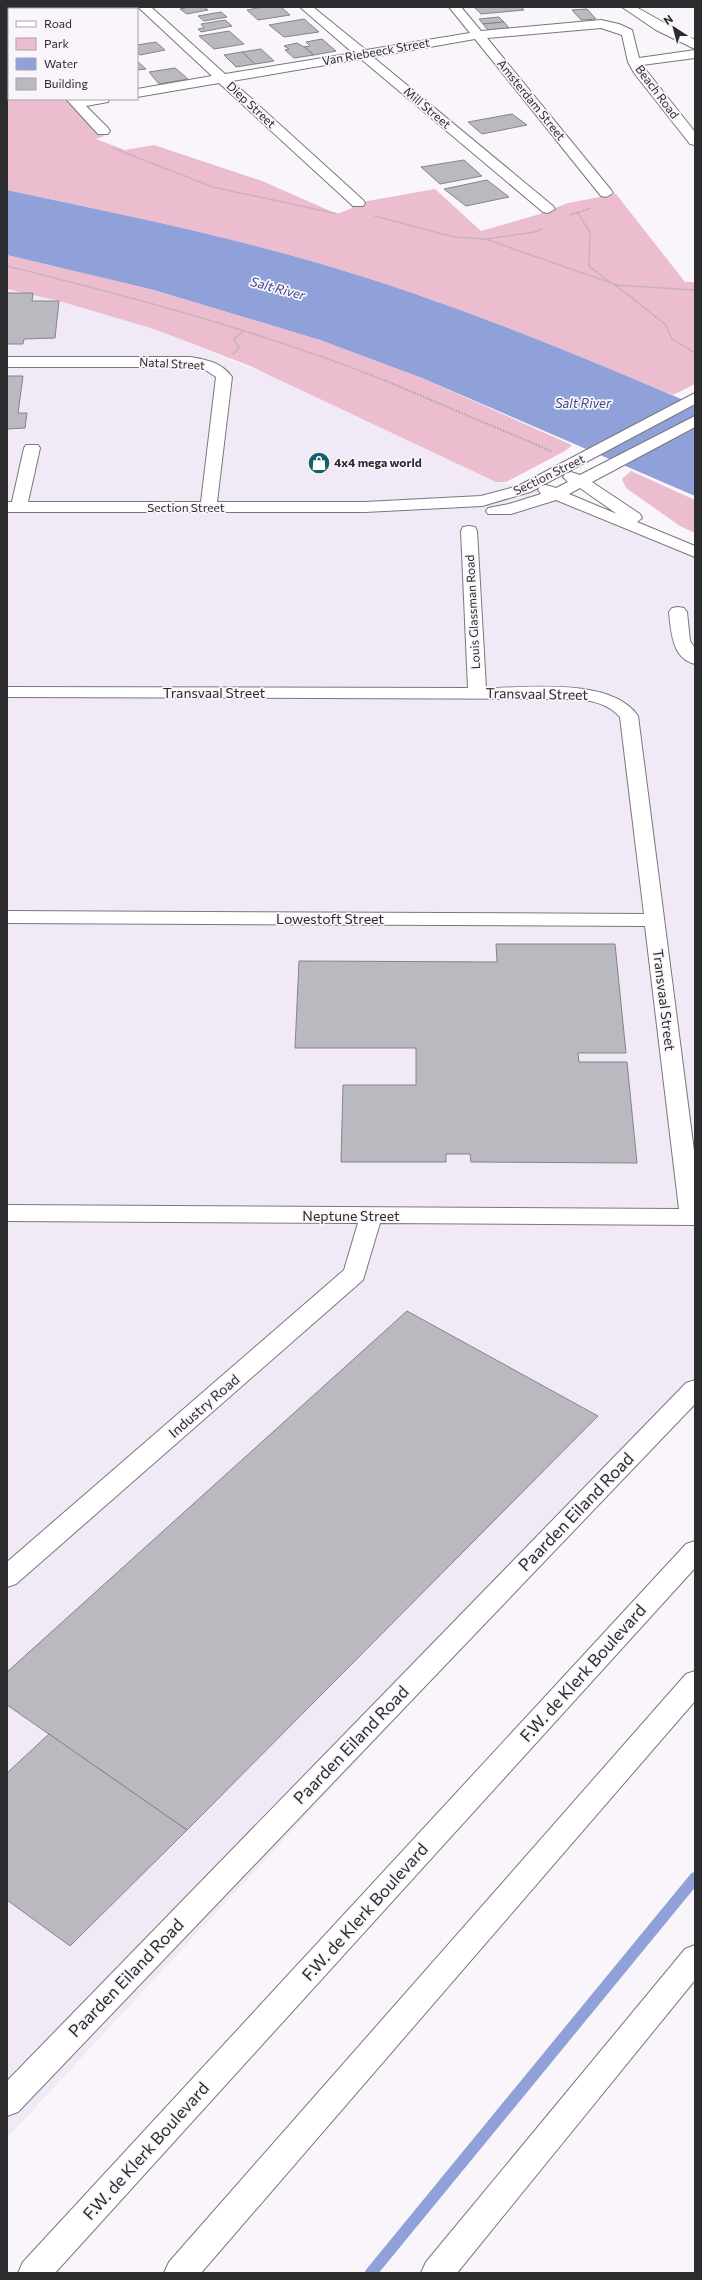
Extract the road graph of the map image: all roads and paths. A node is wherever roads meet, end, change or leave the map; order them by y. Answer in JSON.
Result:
{"nodes":[{"id":1,"x":144,"y":7,"type":"edge"},
{"id":2,"x":306,"y":7,"type":"edge"},
{"id":3,"x":455,"y":7,"type":"edge"},
{"id":4,"x":629,"y":7,"type":"edge"},
{"id":5,"x":616,"y":27,"type":"joint"},
{"id":6,"x":479,"y":35,"type":"junction"},
{"id":7,"x":695,"y":45,"type":"edge"},
{"id":8,"x":364,"y":54,"type":"junction"},
{"id":9,"x":695,"y":54,"type":"edge"},
{"id":10,"x":634,"y":62,"type":"junction"},
{"id":11,"x":222,"y":79,"type":"junction"},
{"id":12,"x":138,"y":93,"type":"edge"},
{"id":13,"x":88,"y":100,"type":"edge"},
{"id":14,"x":74,"y":101,"type":"edge"},
{"id":15,"x":103,"y":131,"type":"joint"},
{"id":16,"x":695,"y":141,"type":"edge"},
{"id":17,"x":606,"y":193,"type":"dead end"},
{"id":18,"x":359,"y":208,"type":"junction"},
{"id":19,"x":548,"y":209,"type":"dead end"},
{"id":20,"x":578,"y":212,"type":"dead end"},
{"id":21,"x":7,"y":266,"type":"edge"},
{"id":22,"x":614,"y":284,"type":"junction"},
{"id":23,"x":695,"y":290,"type":"edge"},
{"id":24,"x":244,"y":330,"type":"junction"},
{"id":25,"x":695,"y":354,"type":"edge"},
{"id":26,"x":231,"y":358,"type":"dead end"},
{"id":27,"x":7,"y":362,"type":"edge"},
{"id":28,"x":695,"y":398,"type":"edge"},
{"id":29,"x":695,"y":421,"type":"edge"},
{"id":30,"x":32,"y":448,"type":"dead end"},
{"id":31,"x":554,"y":452,"type":"dead end"},
{"id":32,"x":558,"y":471,"type":"junction"},
{"id":33,"x":581,"y":482,"type":"junction"},
{"id":34,"x":534,"y":484,"type":"junction"},
{"id":35,"x":555,"y":495,"type":"junction"},
{"id":36,"x":13,"y":507,"type":"edge"},
{"id":37,"x":365,"y":507,"type":"junction"},
{"id":38,"x":208,"y":508,"type":"junction"},
{"id":39,"x":469,"y":531,"type":"dead end"},
{"id":40,"x":657,"y":536,"type":"junction"},
{"id":41,"x":695,"y":552,"type":"edge"},
{"id":42,"x":678,"y":612,"type":"dead end"},
{"id":43,"x":695,"y":659,"type":"edge"},
{"id":44,"x":7,"y":692,"type":"edge"},
{"id":45,"x":477,"y":693,"type":"junction"},
{"id":46,"x":7,"y":917,"type":"edge"},
{"id":47,"x":654,"y":920,"type":"junction"},
{"id":48,"x":7,"y":1213,"type":"edge"},
{"id":49,"x":371,"y":1216,"type":"junction"},
{"id":50,"x":693,"y":1217,"type":"edge"},
{"id":51,"x":695,"y":1389,"type":"edge"},
{"id":52,"x":695,"y":1550,"type":"edge"},
{"id":53,"x":8,"y":1575,"type":"edge"},
{"id":54,"x":695,"y":1682,"type":"edge"},
{"id":55,"x":695,"y":1958,"type":"edge"},
{"id":56,"x":7,"y":2102,"type":"edge"},
{"id":57,"x":34,"y":2273,"type":"edge"},
{"id":58,"x":180,"y":2273,"type":"edge"},
{"id":59,"x":437,"y":2273,"type":"edge"}],
"edges":[{"from":1,"to":11,"type":"main road","name":"Diep Street"},
{"from":2,"to":8,"type":"main road","name":"Mill Street"},
{"from":3,"to":6,"type":"main road","name":"Amsterdam Street"},
{"from":4,"to":7,"type":"main road"},
{"from":5,"to":6,"type":"main road","name":"Van Riebeeck Street"},
{"from":5,"to":10,"type":"main road","name":"Beach Road"},
{"from":6,"to":8,"type":"main road","name":"Van Riebeeck Street"},
{"from":6,"to":17,"type":"main road","name":"Amsterdam Street"},
{"from":8,"to":11,"type":"main road","name":"Van Riebeeck Street"},
{"from":8,"to":19,"type":"main road","name":"Mill Street"},
{"from":9,"to":10,"type":"main road","name":"Beach Road"},
{"from":10,"to":16,"type":"main road","name":"Beach Road"},
{"from":11,"to":12,"type":"main road","name":"Van Riebeeck Street"},
{"from":11,"to":18,"type":"main road","name":"Diep Street"},
{"from":13,"to":14,"type":"main road"},
{"from":14,"to":15,"type":"main road"},
{"from":15,"to":18,"type":"path"},
{"from":18,"to":22,"type":"path"},
{"from":20,"to":22,"type":"path"},
{"from":21,"to":24,"type":"path"},
{"from":22,"to":23,"type":"path"},
{"from":22,"to":25,"type":"path"},
{"from":24,"to":26,"type":"path"},
{"from":24,"to":31,"type":"path"},
{"from":27,"to":38,"type":"main road","name":"Natal Street"},
{"from":28,"to":32,"type":"main road","name":"Section Street"},
{"from":29,"to":33,"type":"main road","name":"Section Street"},
{"from":30,"to":36,"type":"main road"},
{"from":32,"to":33,"type":"main road"},
{"from":32,"to":34,"type":"main road","name":"Section Street"},
{"from":33,"to":35,"type":"main road","name":"Section Street"},
{"from":33,"to":40,"type":"main road"},
{"from":34,"to":35,"type":"main road"},
{"from":34,"to":37,"type":"main road","name":"Section Street"},
{"from":35,"to":37,"type":"main road","name":"Section Street"},
{"from":35,"to":40,"type":"main road"},
{"from":36,"to":38,"type":"main road","name":"Section Street"},
{"from":37,"to":38,"type":"main road","name":"Section Street"},
{"from":39,"to":45,"type":"main road","name":"Louis Glassman Road"},
{"from":40,"to":41,"type":"main road"},
{"from":42,"to":43,"type":"main road"},
{"from":44,"to":45,"type":"main road","name":"Transvaal Street"},
{"from":45,"to":47,"type":"main road","name":"Transvaal Street"},
{"from":46,"to":47,"type":"main road","name":"Lowestoft Street"},
{"from":47,"to":50,"type":"main road","name":"Transvaal Street"},
{"from":48,"to":49,"type":"main road","name":"Neptune Street"},
{"from":49,"to":50,"type":"main road","name":"Neptune Street"},
{"from":49,"to":53,"type":"main road","name":"Industry Road"},
{"from":51,"to":56,"type":"main road","name":"Paarden Eiland Road"},
{"from":52,"to":57,"type":"main road","name":"F.W. de Klerk Boulevard"},
{"from":54,"to":58,"type":"main road"},
{"from":55,"to":59,"type":"main road"}]}
